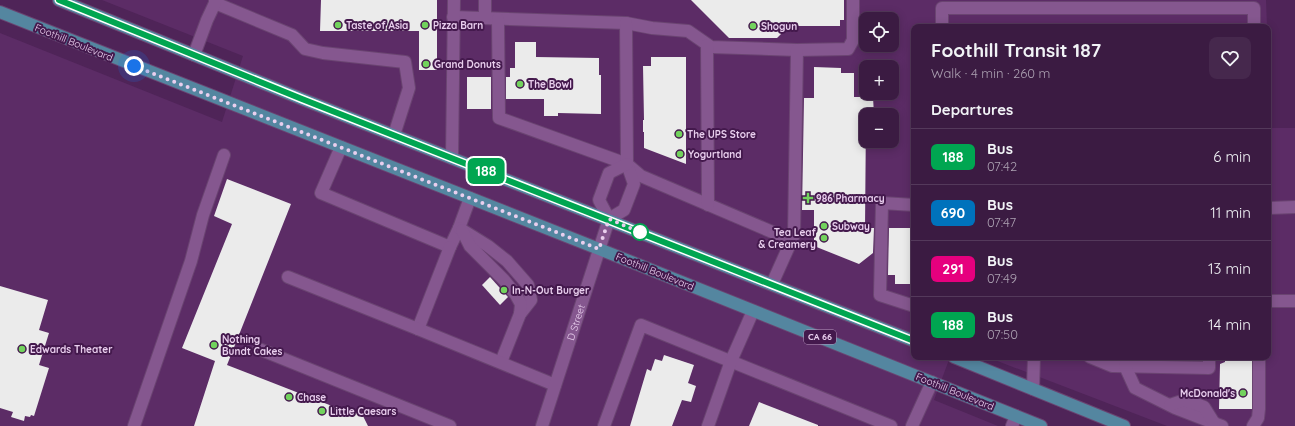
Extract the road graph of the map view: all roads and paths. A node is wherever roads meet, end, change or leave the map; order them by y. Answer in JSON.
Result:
{"nodes":[{"id":1,"x":59,"y":0,"type":"edge"},
{"id":2,"x":454,"y":0,"type":"edge"},
{"id":3,"x":485,"y":0,"type":"edge"},
{"id":4,"x":853,"y":0,"type":"edge"},
{"id":5,"x":215,"y":2,"type":"edge"},
{"id":6,"x":0,"y":12,"type":"edge"},
{"id":7,"x":453,"y":17,"type":"junction"},
{"id":8,"x":484,"y":18,"type":"junction"},
{"id":9,"x":498,"y":19,"type":"junction"},
{"id":10,"x":626,"y":23,"type":"junction"},
{"id":11,"x":942,"y":24,"type":"edge"},
{"id":12,"x":1254,"y":24,"type":"edge"},
{"id":13,"x":707,"y":45,"type":"junction"},
{"id":14,"x":796,"y":50,"type":"junction"},
{"id":15,"x":194,"y":55,"type":"junction"},
{"id":16,"x":394,"y":135,"type":"junction"},
{"id":17,"x":341,"y":147,"type":"junction"},
{"id":18,"x":224,"y":155,"type":"dead end"},
{"id":19,"x":452,"y":158,"type":"junction"},
{"id":20,"x":627,"y":164,"type":"junction"},
{"id":21,"x":470,"y":198,"type":"junction"},
{"id":22,"x":708,"y":205,"type":"junction"},
{"id":23,"x":911,"y":205,"type":"edge"},
{"id":24,"x":1295,"y":207,"type":"edge"},
{"id":25,"x":1271,"y":208,"type":"edge"},
{"id":26,"x":609,"y":219,"type":"junction"},
{"id":27,"x":461,"y":229,"type":"junction"},
{"id":28,"x":791,"y":240,"type":"junction"},
{"id":29,"x":450,"y":247,"type":"junction"},
{"id":30,"x":599,"y":249,"type":"junction"},
{"id":31,"x":288,"y":277,"type":"dead end"},
{"id":32,"x":772,"y":284,"type":"junction"},
{"id":33,"x":1271,"y":301,"type":"edge"},
{"id":34,"x":1295,"y":301,"type":"edge"},
{"id":35,"x":911,"y":305,"type":"edge"},
{"id":36,"x":753,"y":311,"type":"junction"},
{"id":37,"x":418,"y":329,"type":"junction"},
{"id":38,"x":911,"y":340,"type":"edge"},
{"id":39,"x":259,"y":349,"type":"dead end"},
{"id":40,"x":970,"y":360,"type":"edge"},
{"id":41,"x":1034,"y":360,"type":"edge"},
{"id":42,"x":1097,"y":360,"type":"edge"},
{"id":43,"x":1209,"y":360,"type":"edge"},
{"id":44,"x":1259,"y":360,"type":"edge"},
{"id":45,"x":731,"y":361,"type":"junction"},
{"id":46,"x":502,"y":362,"type":"junction"},
{"id":47,"x":1125,"y":366,"type":"junction"},
{"id":48,"x":932,"y":382,"type":"junction"},
{"id":49,"x":555,"y":385,"type":"junction"},
{"id":50,"x":1033,"y":389,"type":"junction"},
{"id":51,"x":1014,"y":421,"type":"edge"},
{"id":52,"x":1218,"y":425,"type":"edge"},
{"id":53,"x":134,"y":426,"type":"edge"},
{"id":54,"x":450,"y":426,"type":"edge"},
{"id":55,"x":542,"y":426,"type":"edge"},
{"id":56,"x":604,"y":426,"type":"edge"},
{"id":57,"x":708,"y":426,"type":"edge"},
{"id":58,"x":891,"y":426,"type":"edge"},
{"id":59,"x":912,"y":426,"type":"edge"},
{"id":60,"x":1041,"y":426,"type":"edge"},
{"id":61,"x":1124,"y":426,"type":"edge"},
{"id":62,"x":1253,"y":426,"type":"edge"}],
"edges":[{"from":1,"to":15,"type":"main road"},
{"from":2,"to":7,"type":"street"},
{"from":3,"to":8,"type":"street"},
{"from":4,"to":14,"type":"street"},
{"from":5,"to":15,"type":"street"},
{"from":5,"to":16,"type":"street"},
{"from":6,"to":17,"type":"main road","name":"Foothill Boulevard","number":"CA 66"},
{"from":7,"to":8,"type":"street"},
{"from":7,"to":19,"type":"street"},
{"from":8,"to":9,"type":"street"},
{"from":9,"to":10,"type":"street"},
{"from":9,"to":20,"type":"street"},
{"from":10,"to":13,"type":"street"},
{"from":10,"to":20,"type":"street"},
{"from":11,"to":12,"type":"street"},
{"from":13,"to":14,"type":"street"},
{"from":13,"to":22,"type":"street"},
{"from":14,"to":28,"type":"street"},
{"from":15,"to":16,"type":"main road"},
{"from":16,"to":19,"type":"main road"},
{"from":17,"to":21,"type":"main road","name":"Foothill Boulevard","number":"CA 66"},
{"from":17,"to":29,"type":"street"},
{"from":18,"to":53,"type":"street"},
{"from":19,"to":26,"type":"main road"},
{"from":20,"to":22,"type":"street"},
{"from":20,"to":26,"type":"street"},
{"from":20,"to":26,"type":"street"},
{"from":21,"to":27,"type":"street"},
{"from":21,"to":30,"type":"main road","name":"Foothill Boulevard","number":"CA 66"},
{"from":22,"to":28,"type":"street"},
{"from":23,"to":35,"type":"street"},
{"from":24,"to":25,"type":"street"},
{"from":26,"to":30,"type":"street","name":"D Street"},
{"from":26,"to":32,"type":"main road"},
{"from":27,"to":29,"type":"street"},
{"from":27,"to":46,"type":"street"},
{"from":28,"to":32,"type":"street"},
{"from":29,"to":37,"type":"street"},
{"from":30,"to":36,"type":"main road","name":"Foothill Boulevard","number":"CA 66"},
{"from":30,"to":49,"type":"street","name":"D Street"},
{"from":31,"to":37,"type":"street"},
{"from":32,"to":38,"type":"main road"},
{"from":33,"to":34,"type":"street"},
{"from":36,"to":45,"type":"street"},
{"from":36,"to":48,"type":"main road","name":"Foothill Boulevard","number":"CA 66"},
{"from":37,"to":46,"type":"street"},
{"from":39,"to":54,"type":"street"},
{"from":40,"to":50,"type":"main road"},
{"from":41,"to":50,"type":"street"},
{"from":42,"to":47,"type":"street"},
{"from":43,"to":47,"type":"street"},
{"from":44,"to":62,"type":"street"},
{"from":45,"to":56,"type":"street"},
{"from":45,"to":57,"type":"street"},
{"from":45,"to":58,"type":"street"},
{"from":46,"to":49,"type":"street"},
{"from":47,"to":52,"type":"street"},
{"from":48,"to":51,"type":"main road","name":"Foothill Boulevard","number":"CA 66"},
{"from":48,"to":59,"type":"street"},
{"from":49,"to":55,"type":"street","name":"D Street"},
{"from":50,"to":61,"type":"main road"},
{"from":51,"to":60,"type":"main road","name":"Foothill Boulevard","number":"CA 66"}]}
